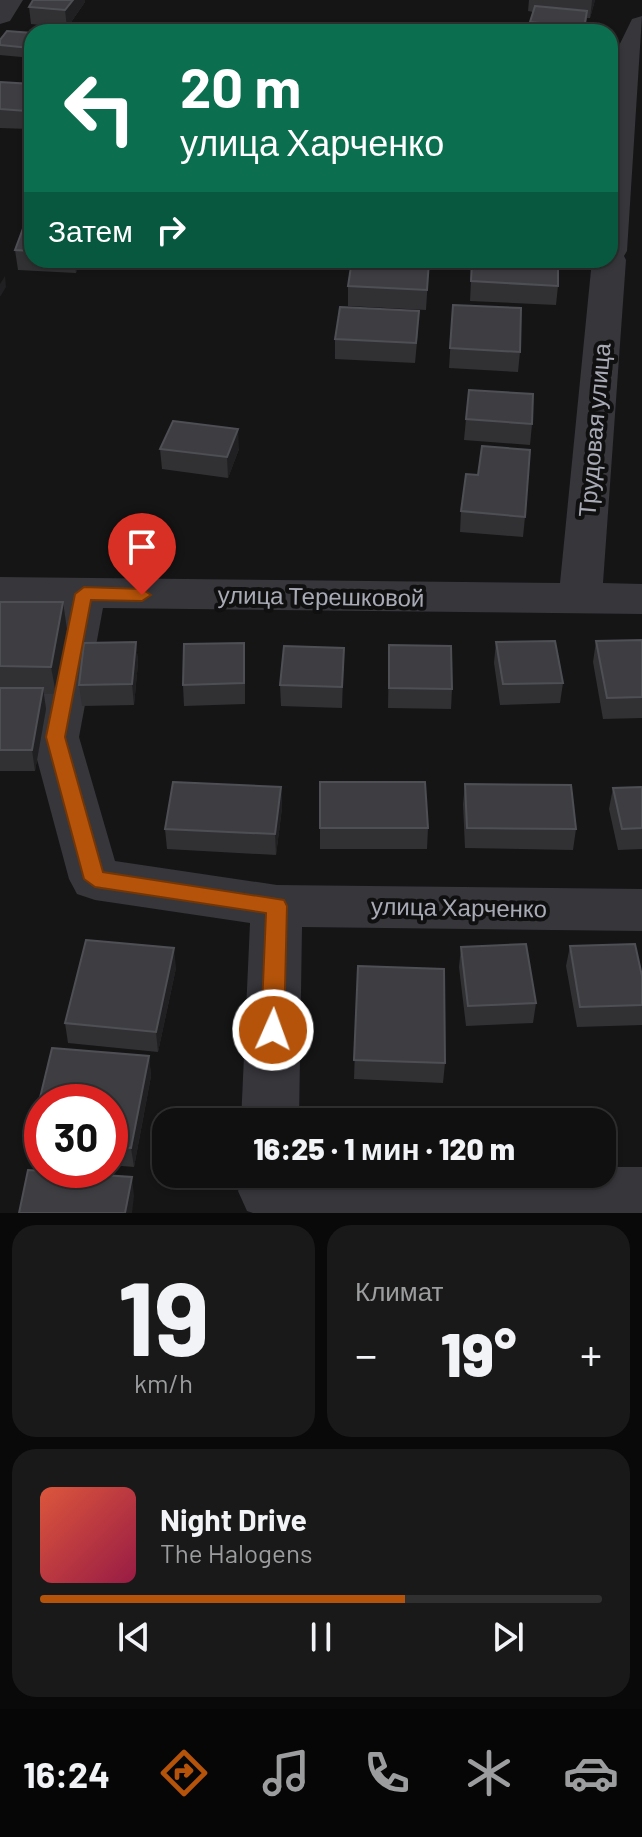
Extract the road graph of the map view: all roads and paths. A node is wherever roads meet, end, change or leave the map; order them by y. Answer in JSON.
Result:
{"nodes":[{"id":1,"x":9,"y":0,"type":"edge"},
{"id":2,"x":0,"y":15,"type":"edge"},
{"id":3,"x":642,"y":25,"type":"edge"},
{"id":4,"x":618,"y":156,"type":"edge"},
{"id":5,"x":608,"y":268,"type":"edge"},
{"id":6,"x":0,"y":592,"type":"edge"},
{"id":7,"x":84,"y":594,"type":"junction"},
{"id":8,"x":580,"y":599,"type":"junction"},
{"id":9,"x":642,"y":599,"type":"edge"},
{"id":10,"x":277,"y":906,"type":"junction"},
{"id":11,"x":642,"y":910,"type":"edge"},
{"id":12,"x":270,"y":1108,"type":"edge"},
{"id":13,"x":267,"y":1193,"type":"edge"},
{"id":14,"x":642,"y":1195,"type":"edge"}],
"edges":[{"from":1,"to":2,"type":"street"},
{"from":3,"to":4,"type":"street"},
{"from":5,"to":8,"type":"street","name":"Трудовая улица"},
{"from":6,"to":7,"type":"street","name":"улица Терешковой"},
{"from":7,"to":8,"type":"street","name":"улица Терешковой"},
{"from":7,"to":10,"type":"street","name":"улица Харченко"},
{"from":8,"to":9,"type":"street","name":"улица Терешковой"},
{"from":10,"to":11,"type":"street","name":"улица Харченко"},
{"from":10,"to":12,"type":"street"},
{"from":13,"to":14,"type":"street"}]}
